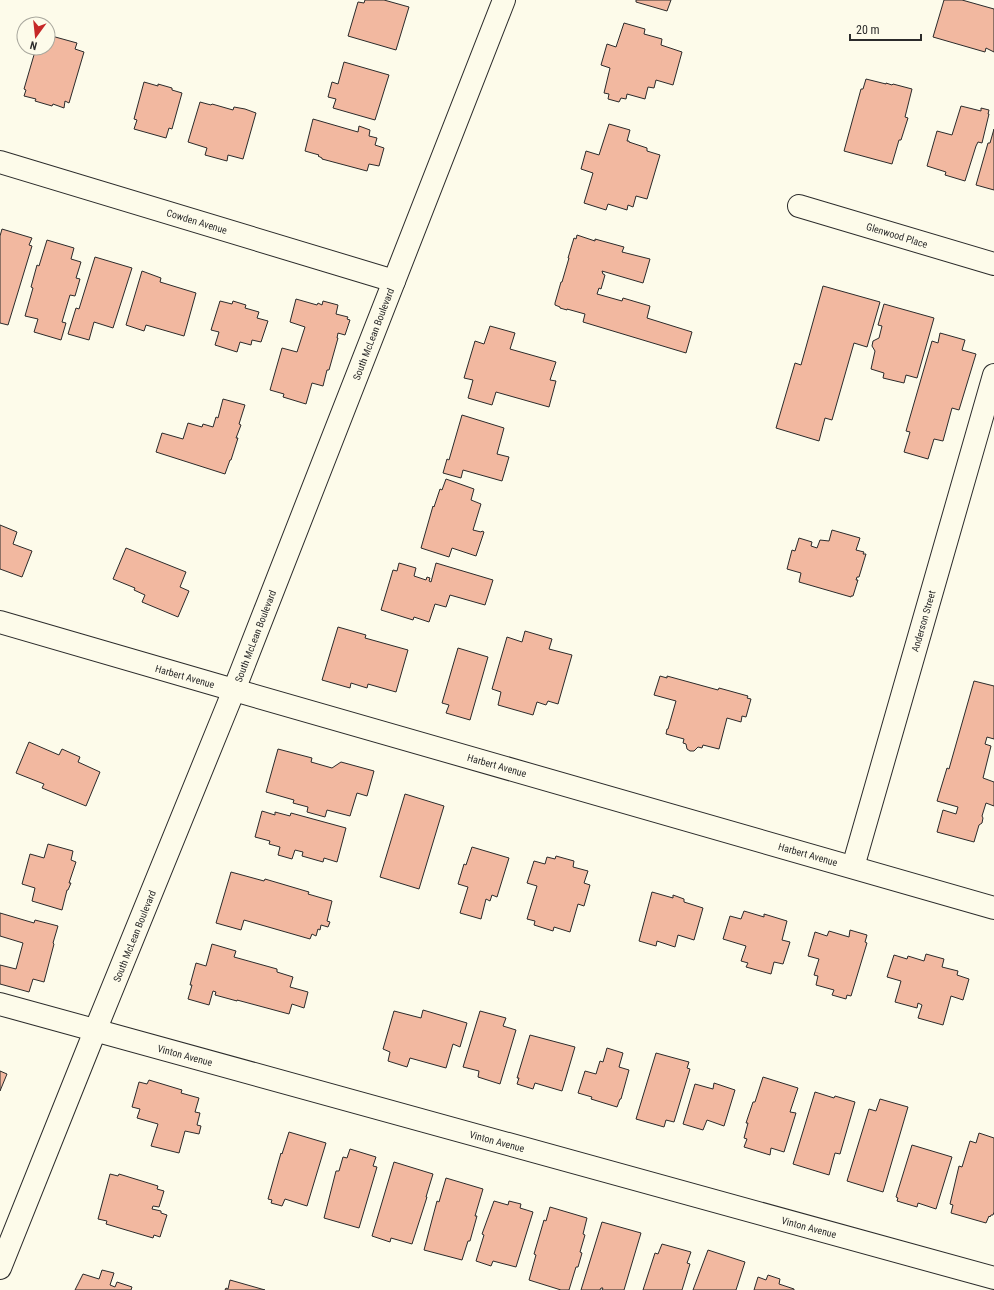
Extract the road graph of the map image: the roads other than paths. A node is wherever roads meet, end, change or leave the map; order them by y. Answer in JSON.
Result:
{"nodes":[{"id":1,"x":504,"y":0,"type":"edge"},
{"id":2,"x":0,"y":162,"type":"edge"},
{"id":3,"x":799,"y":206,"type":"dead end"},
{"id":4,"x":994,"y":264,"type":"edge"},
{"id":5,"x":394,"y":281,"type":"junction"},
{"id":6,"x":994,"y":375,"type":"edge"},
{"id":7,"x":0,"y":622,"type":"edge"},
{"id":8,"x":234,"y":690,"type":"junction"},
{"id":9,"x":853,"y":866,"type":"junction"},
{"id":10,"x":994,"y":908,"type":"edge"},
{"id":11,"x":0,"y":1004,"type":"edge"},
{"id":12,"x":95,"y":1031,"type":"junction"},
{"id":13,"x":0,"y":1268,"type":"edge"},
{"id":14,"x":994,"y":1278,"type":"edge"}],
"edges":[{"from":1,"to":5,"type":"street","name":"South McLean Boulevard"},
{"from":2,"to":5,"type":"street","name":"Cowden Avenue"},
{"from":3,"to":4,"type":"street","name":"Glenwood Place"},
{"from":5,"to":8,"type":"street","name":"South McLean Boulevard"},
{"from":6,"to":9,"type":"street","name":"Anderson Street"},
{"from":7,"to":8,"type":"street","name":"Harbert Avenue"},
{"from":8,"to":9,"type":"street","name":"Harbert Avenue"},
{"from":8,"to":12,"type":"street","name":"South McLean Boulevard"},
{"from":9,"to":10,"type":"street","name":"Harbert Avenue"},
{"from":11,"to":12,"type":"street","name":"Vinton Avenue"},
{"from":12,"to":13,"type":"street","name":"South McLean Boulevard"},
{"from":12,"to":14,"type":"street","name":"Vinton Avenue"}]}
